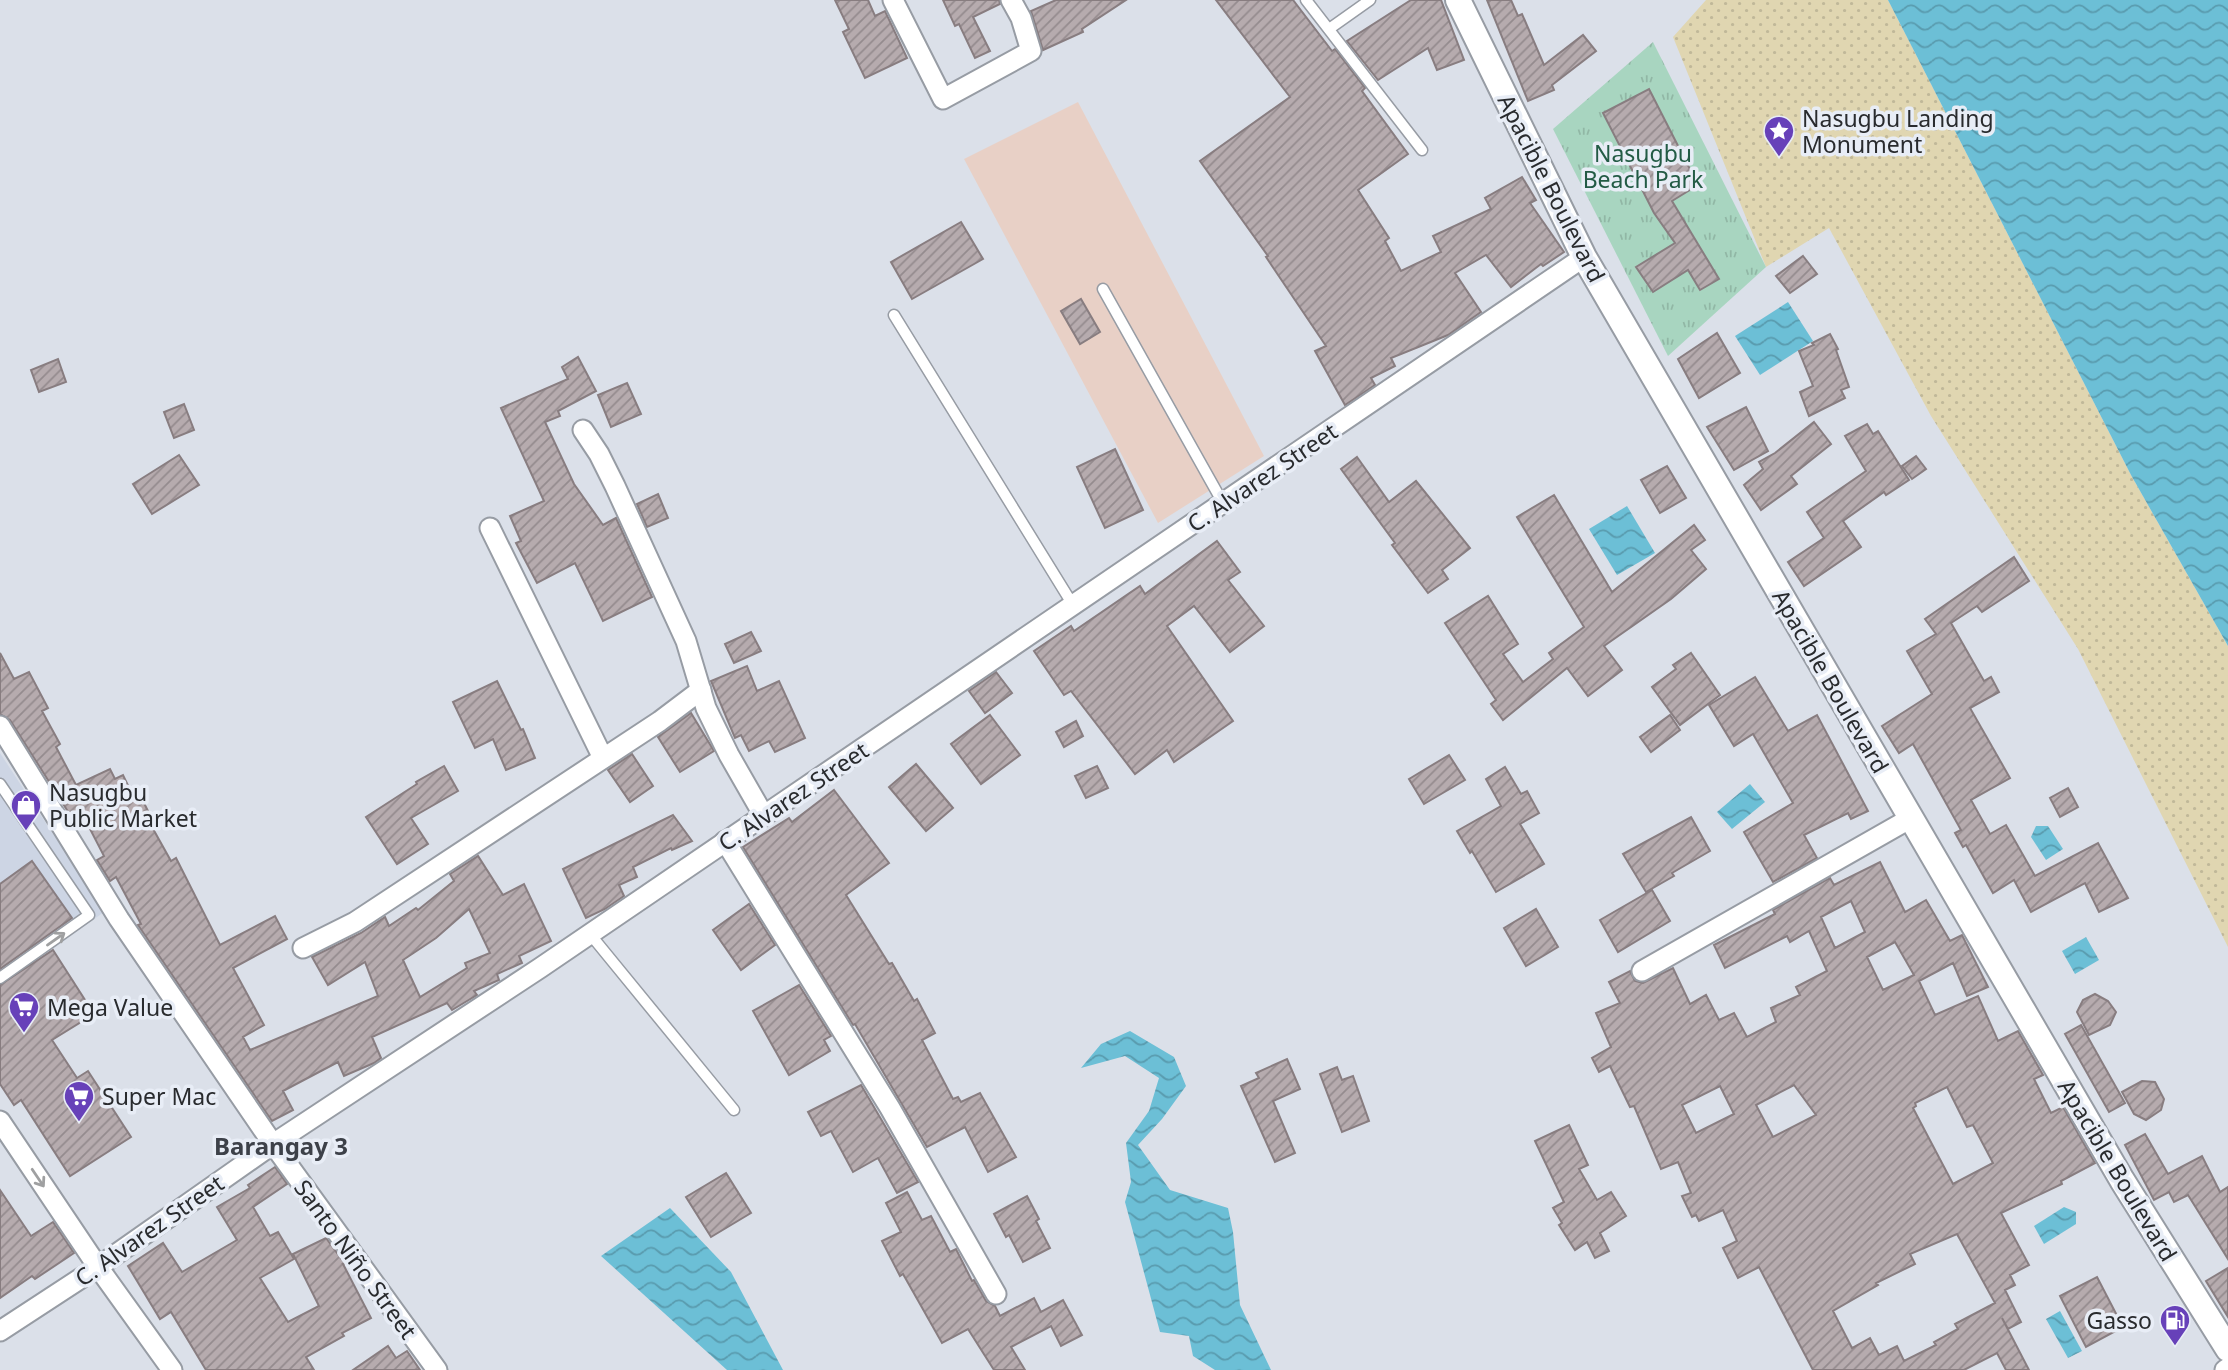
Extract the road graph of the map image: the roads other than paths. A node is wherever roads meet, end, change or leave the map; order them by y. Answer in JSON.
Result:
{"nodes":[{"id":1,"x":892,"y":0,"type":"edge"},
{"id":2,"x":1012,"y":0,"type":"edge"},
{"id":3,"x":1306,"y":0,"type":"edge"},
{"id":4,"x":1370,"y":0,"type":"edge"},
{"id":5,"x":1458,"y":0,"type":"edge"},
{"id":6,"x":1329,"y":29,"type":"junction"},
{"id":7,"x":1422,"y":149,"type":"dead end"},
{"id":8,"x":1584,"y":257,"type":"junction"},
{"id":9,"x":1103,"y":289,"type":"dead end"},
{"id":10,"x":894,"y":315,"type":"dead end"},
{"id":11,"x":583,"y":430,"type":"dead end"},
{"id":12,"x":1223,"y":503,"type":"junction"},
{"id":13,"x":490,"y":528,"type":"dead end"},
{"id":14,"x":1073,"y":605,"type":"junction"},
{"id":15,"x":701,"y":690,"type":"junction"},
{"id":16,"x":0,"y":726,"type":"edge"},
{"id":17,"x":603,"y":758,"type":"junction"},
{"id":18,"x":0,"y":784,"type":"edge"},
{"id":19,"x":764,"y":816,"type":"junction"},
{"id":20,"x":1911,"y":818,"type":"junction"},
{"id":21,"x":725,"y":841,"type":"junction"},
{"id":22,"x":590,"y":934,"type":"junction"},
{"id":23,"x":303,"y":947,"type":"dead end"},
{"id":24,"x":1642,"y":971,"type":"dead end"},
{"id":25,"x":0,"y":978,"type":"edge"},
{"id":26,"x":734,"y":1110,"type":"dead end"},
{"id":27,"x":0,"y":1121,"type":"edge"},
{"id":28,"x":274,"y":1144,"type":"junction"},
{"id":29,"x":97,"y":1266,"type":"junction"},
{"id":30,"x":996,"y":1294,"type":"dead end"},
{"id":31,"x":0,"y":1331,"type":"edge"},
{"id":32,"x":2228,"y":1349,"type":"edge"},
{"id":33,"x":172,"y":1370,"type":"edge"},
{"id":34,"x":437,"y":1370,"type":"edge"}],
"edges":[{"from":1,"to":2,"type":"street"},
{"from":3,"to":6,"type":"lane"},
{"from":4,"to":6,"type":"lane"},
{"from":5,"to":8,"type":"street","name":"Apacible Boulevard"},
{"from":6,"to":7,"type":"lane"},
{"from":8,"to":12,"type":"street","name":"C. Alvarez Street"},
{"from":8,"to":20,"type":"street","name":"Apacible Boulevard"},
{"from":9,"to":12,"type":"lane"},
{"from":10,"to":14,"type":"lane"},
{"from":11,"to":15,"type":"street"},
{"from":12,"to":14,"type":"street","name":"C. Alvarez Street"},
{"from":13,"to":17,"type":"street"},
{"from":14,"to":19,"type":"street","name":"C. Alvarez Street"},
{"from":15,"to":17,"type":"street"},
{"from":15,"to":19,"type":"street"},
{"from":16,"to":28,"type":"street","name":"Santo Niño Street"},
{"from":17,"to":23,"type":"street"},
{"from":25,"to":18,"type":"lane","one_way":true},
{"from":19,"to":21,"type":"street","name":"C. Alvarez Street"},
{"from":20,"to":24,"type":"street"},
{"from":20,"to":32,"type":"street","name":"Apacible Boulevard"},
{"from":21,"to":22,"type":"street","name":"C. Alvarez Street"},
{"from":21,"to":30,"type":"street"},
{"from":22,"to":26,"type":"lane"},
{"from":22,"to":28,"type":"street","name":"C. Alvarez Street"},
{"from":27,"to":29,"type":"street","one_way":true},
{"from":28,"to":29,"type":"street","name":"C. Alvarez Street"},
{"from":28,"to":34,"type":"street","name":"Santo Niño Street"},
{"from":29,"to":31,"type":"street","name":"C. Alvarez Street"},
{"from":29,"to":33,"type":"street"}]}
